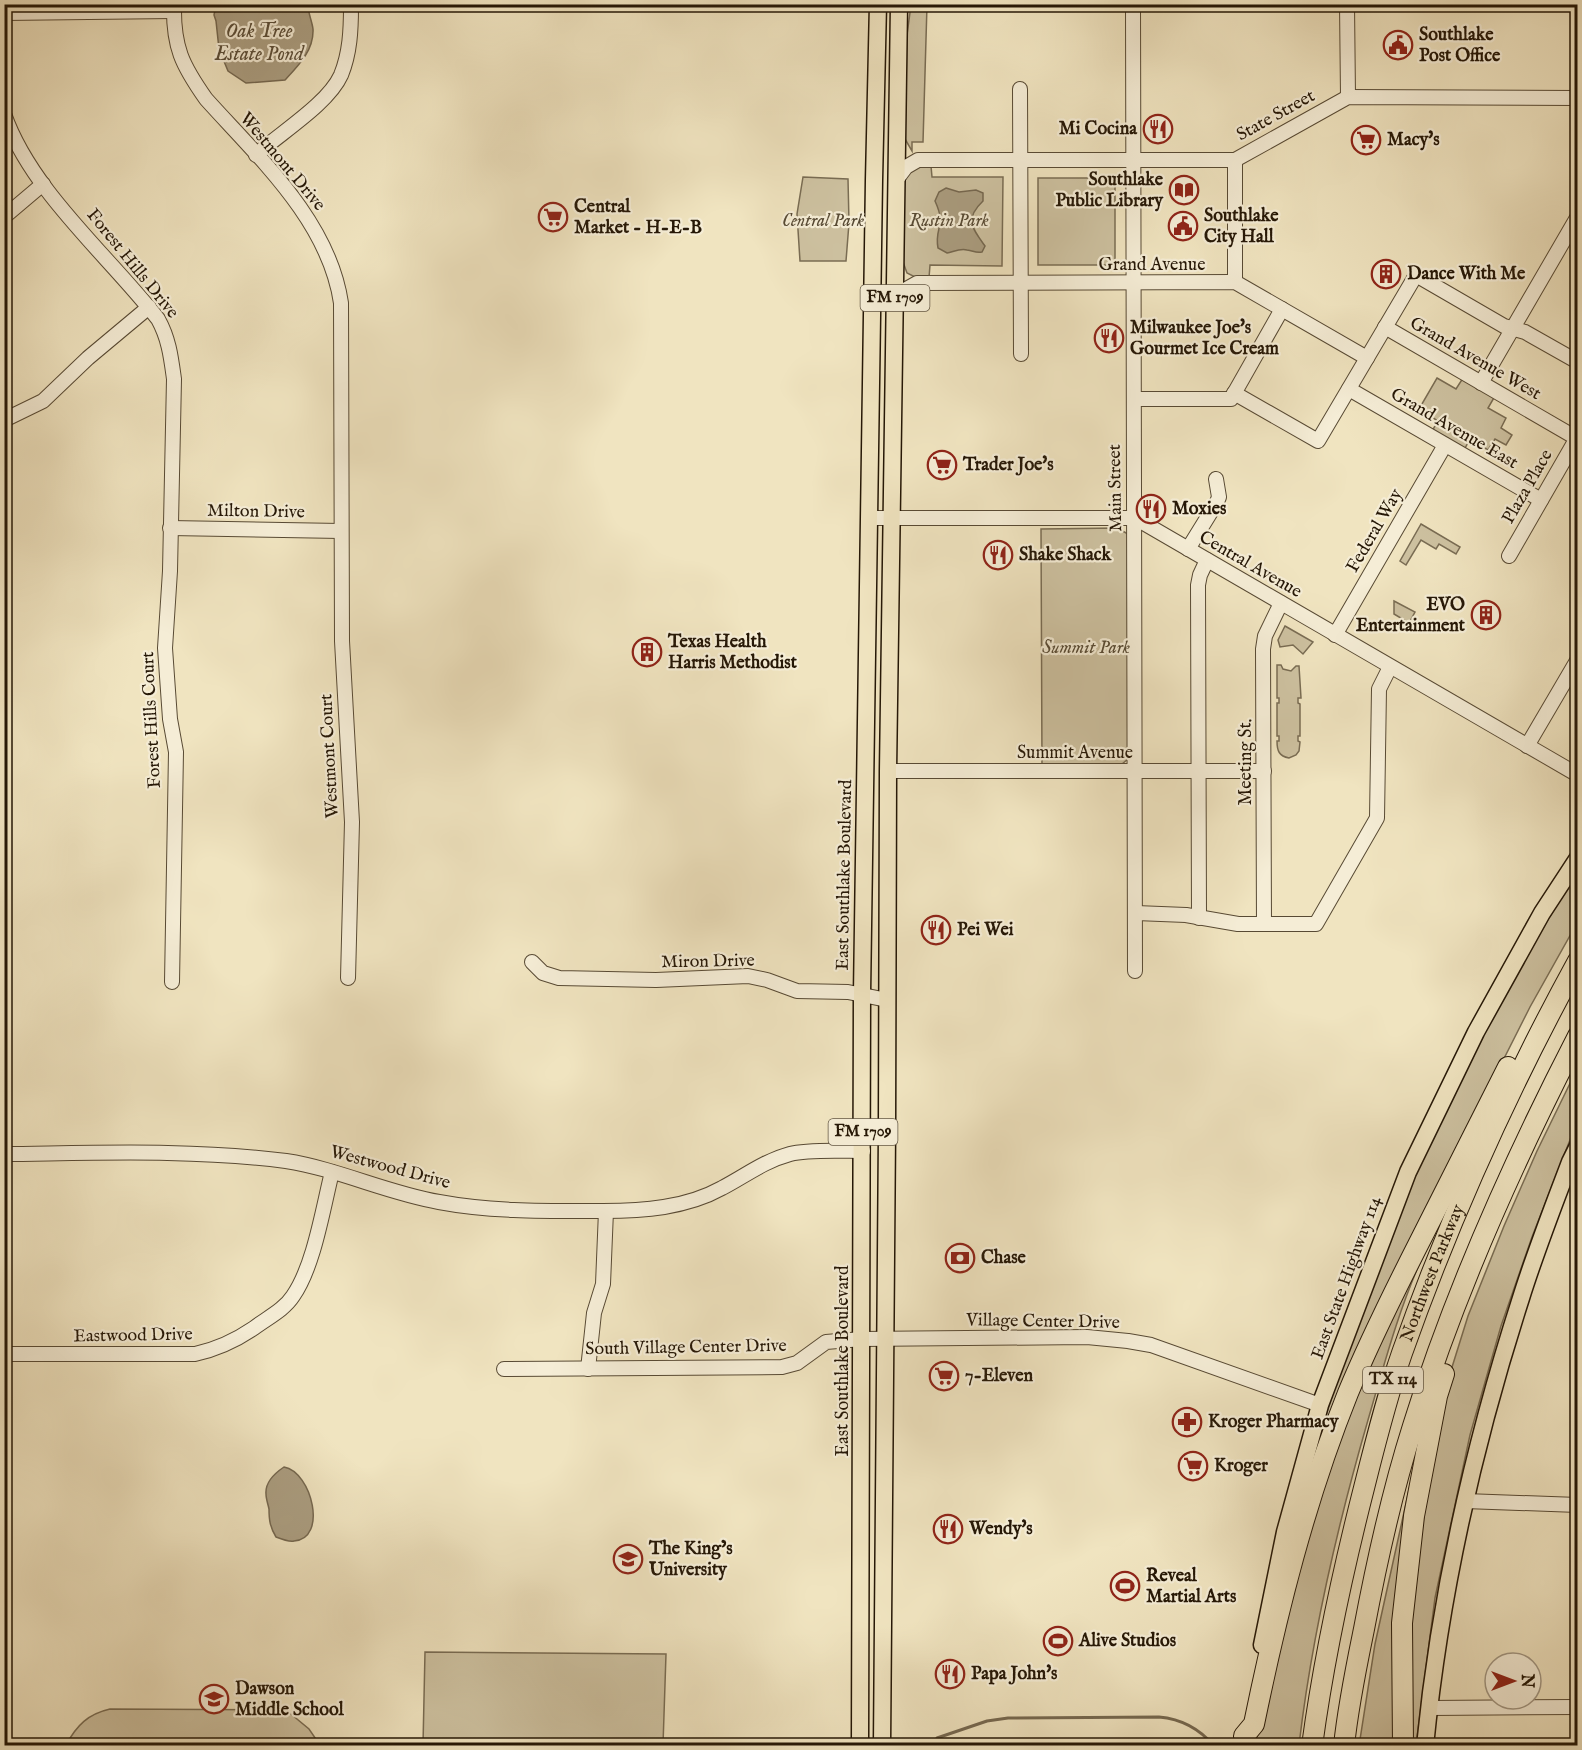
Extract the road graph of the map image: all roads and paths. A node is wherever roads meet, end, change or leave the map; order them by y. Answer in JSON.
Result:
{"nodes":[{"id":1,"x":878,"y":4,"type":"edge"},
{"id":2,"x":900,"y":4,"type":"edge"},
{"id":3,"x":1133,"y":4,"type":"edge"},
{"id":4,"x":1347,"y":4,"type":"edge"},
{"id":5,"x":351,"y":6,"type":"edge"},
{"id":6,"x":173,"y":8,"type":"edge"},
{"id":7,"x":4,"y":13,"type":"edge"},
{"id":8,"x":1020,"y":89,"type":"dead end"},
{"id":9,"x":1347,"y":97,"type":"junction"},
{"id":10,"x":1578,"y":98,"type":"edge"},
{"id":11,"x":4,"y":114,"type":"edge"},
{"id":12,"x":897,"y":138,"type":"junction"},
{"id":13,"x":256,"y":155,"type":"junction"},
{"id":14,"x":918,"y":160,"type":"junction"},
{"id":15,"x":1235,"y":160,"type":"junction"},
{"id":16,"x":1020,"y":161,"type":"junction"},
{"id":17,"x":1134,"y":161,"type":"junction"},
{"id":18,"x":897,"y":179,"type":"junction"},
{"id":19,"x":43,"y":184,"type":"junction"},
{"id":20,"x":1578,"y":216,"type":"edge"},
{"id":21,"x":4,"y":217,"type":"edge"},
{"id":22,"x":895,"y":264,"type":"junction"},
{"id":23,"x":1235,"y":282,"type":"junction"},
{"id":24,"x":1134,"y":283,"type":"junction"},
{"id":25,"x":917,"y":284,"type":"junction"},
{"id":26,"x":1020,"y":284,"type":"junction"},
{"id":27,"x":895,"y":300,"type":"junction"},
{"id":28,"x":149,"y":307,"type":"junction"},
{"id":29,"x":1282,"y":309,"type":"junction"},
{"id":30,"x":1385,"y":327,"type":"junction"},
{"id":31,"x":1512,"y":329,"type":"junction"},
{"id":32,"x":1020,"y":354,"type":"dead end"},
{"id":33,"x":1367,"y":358,"type":"junction"},
{"id":34,"x":1578,"y":362,"type":"edge"},
{"id":35,"x":1481,"y":383,"type":"junction"},
{"id":36,"x":1349,"y":389,"type":"junction"},
{"id":37,"x":1234,"y":393,"type":"junction"},
{"id":38,"x":1134,"y":399,"type":"junction"},
{"id":39,"x":4,"y":420,"type":"edge"},
{"id":40,"x":1577,"y":438,"type":"edge"},
{"id":41,"x":1446,"y":445,"type":"junction"},
{"id":42,"x":1216,"y":479,"type":"dead end"},
{"id":43,"x":1541,"y":500,"type":"junction"},
{"id":44,"x":869,"y":518,"type":"junction"},
{"id":45,"x":891,"y":518,"type":"junction"},
{"id":46,"x":1135,"y":518,"type":"junction"},
{"id":47,"x":170,"y":528,"type":"junction"},
{"id":48,"x":341,"y":531,"type":"junction"},
{"id":49,"x":1188,"y":549,"type":"junction"},
{"id":50,"x":1509,"y":556,"type":"dead end"},
{"id":51,"x":1207,"y":560,"type":"junction"},
{"id":52,"x":1281,"y":603,"type":"junction"},
{"id":53,"x":1335,"y":635,"type":"junction"},
{"id":54,"x":1578,"y":659,"type":"edge"},
{"id":55,"x":1390,"y":667,"type":"junction"},
{"id":56,"x":1527,"y":746,"type":"junction"},
{"id":57,"x":888,"y":771,"type":"junction"},
{"id":58,"x":1136,"y":771,"type":"junction"},
{"id":59,"x":1198,"y":771,"type":"junction"},
{"id":60,"x":1264,"y":771,"type":"junction"},
{"id":61,"x":1578,"y":776,"type":"edge"},
{"id":62,"x":1578,"y":858,"type":"edge"},
{"id":63,"x":1136,"y":913,"type":"junction"},
{"id":64,"x":1199,"y":918,"type":"junction"},
{"id":65,"x":1264,"y":924,"type":"junction"},
{"id":66,"x":1578,"y":961,"type":"edge"},
{"id":67,"x":532,"y":962,"type":"dead end"},
{"id":68,"x":1135,"y":971,"type":"dead end"},
{"id":69,"x":348,"y":978,"type":"dead end"},
{"id":70,"x":172,"y":982,"type":"dead end"},
{"id":71,"x":862,"y":994,"type":"junction"},
{"id":72,"x":887,"y":1000,"type":"junction"},
{"id":73,"x":1538,"y":1035,"type":"junction"},
{"id":74,"x":1578,"y":1036,"type":"edge"},
{"id":75,"x":1578,"y":1146,"type":"edge"},
{"id":76,"x":863,"y":1151,"type":"junction"},
{"id":77,"x":4,"y":1154,"type":"edge"},
{"id":78,"x":332,"y":1172,"type":"junction"},
{"id":79,"x":606,"y":1211,"type":"junction"},
{"id":80,"x":1480,"y":1243,"type":"junction"},
{"id":81,"x":862,"y":1339,"type":"junction"},
{"id":82,"x":886,"y":1340,"type":"junction"},
{"id":83,"x":4,"y":1354,"type":"edge"},
{"id":84,"x":504,"y":1369,"type":"dead end"},
{"id":85,"x":588,"y":1369,"type":"junction"},
{"id":86,"x":1320,"y":1406,"type":"junction"},
{"id":87,"x":1465,"y":1501,"type":"junction"},
{"id":88,"x":1578,"y":1505,"type":"edge"},
{"id":89,"x":1578,"y":1707,"type":"edge"},
{"id":90,"x":1430,"y":1708,"type":"junction"},
{"id":91,"x":1243,"y":1741,"type":"edge"},
{"id":92,"x":860,"y":1746,"type":"edge"},
{"id":93,"x":882,"y":1746,"type":"edge"},
{"id":94,"x":1312,"y":1746,"type":"edge"},
{"id":95,"x":1344,"y":1746,"type":"edge"},
{"id":96,"x":1403,"y":1746,"type":"edge"},
{"id":97,"x":1425,"y":1746,"type":"edge"}],
"edges":[{"from":1,"to":44,"type":"main road","name":"East Southlake Boulevard","number":"FM 1709"},
{"from":2,"to":12,"type":"main road","number":"FM 1709"},
{"from":3,"to":17,"type":"street","name":"Main Street"},
{"from":4,"to":9,"type":"street"},
{"from":5,"to":13,"type":"street"},
{"from":6,"to":7,"type":"street"},
{"from":6,"to":13,"type":"street","name":"Westmont Drive"},
{"from":8,"to":16,"type":"street"},
{"from":9,"to":10,"type":"street","name":"State Street"},
{"from":9,"to":15,"type":"street","name":"State Street"},
{"from":11,"to":19,"type":"street","name":"Forest Hills Drive"},
{"from":12,"to":14,"type":"street"},
{"from":12,"to":18,"type":"main road","number":"FM 1709"},
{"from":13,"to":48,"type":"street","name":"Westmont Drive"},
{"from":14,"to":16,"type":"street","name":"State Street"},
{"from":14,"to":18,"type":"street"},
{"from":15,"to":17,"type":"street","name":"State Street"},
{"from":15,"to":23,"type":"street"},
{"from":16,"to":17,"type":"street","name":"State Street"},
{"from":16,"to":26,"type":"street"},
{"from":17,"to":24,"type":"street","name":"Main Street"},
{"from":18,"to":22,"type":"main road","number":"FM 1709"},
{"from":19,"to":21,"type":"street"},
{"from":19,"to":28,"type":"street","name":"Forest Hills Drive"},
{"from":20,"to":31,"type":"street"},
{"from":22,"to":25,"type":"street"},
{"from":22,"to":27,"type":"main road","number":"FM 1709"},
{"from":23,"to":24,"type":"street","name":"Grand Avenue"},
{"from":23,"to":29,"type":"street"},
{"from":24,"to":26,"type":"street","name":"Grand Avenue"},
{"from":24,"to":38,"type":"street","name":"Main Street"},
{"from":25,"to":26,"type":"street","name":"Grand Avenue"},
{"from":25,"to":27,"type":"street"},
{"from":26,"to":32,"type":"street"},
{"from":27,"to":45,"type":"main road","number":"FM 1709"},
{"from":28,"to":39,"type":"street"},
{"from":28,"to":47,"type":"street","name":"Forest Hills Drive"},
{"from":29,"to":33,"type":"street"},
{"from":29,"to":37,"type":"street"},
{"from":30,"to":31,"type":"street"},
{"from":30,"to":33,"type":"street"},
{"from":30,"to":35,"type":"street","name":"Grand Avenue West"},
{"from":31,"to":34,"type":"street"},
{"from":31,"to":35,"type":"street"},
{"from":33,"to":36,"type":"street"},
{"from":35,"to":40,"type":"street","name":"Grand Avenue West"},
{"from":36,"to":37,"type":"street"},
{"from":36,"to":41,"type":"street","name":"Grand Avenue East"},
{"from":37,"to":38,"type":"street"},
{"from":38,"to":46,"type":"street","name":"Main Street"},
{"from":40,"to":43,"type":"street","name":"Plaza Place"},
{"from":41,"to":43,"type":"street","name":"Grand Avenue East"},
{"from":41,"to":53,"type":"street","name":"Federal Way"},
{"from":42,"to":49,"type":"street"},
{"from":43,"to":50,"type":"street","name":"Plaza Place"},
{"from":44,"to":45,"type":"street"},
{"from":44,"to":71,"type":"main road","name":"East Southlake Boulevard","number":"FM 1709"},
{"from":45,"to":46,"type":"street"},
{"from":45,"to":57,"type":"main road","number":"FM 1709"},
{"from":46,"to":49,"type":"street","name":"Central Avenue"},
{"from":46,"to":58,"type":"street","name":"Main Street"},
{"from":47,"to":48,"type":"street","name":"Milton Drive"},
{"from":47,"to":70,"type":"street","name":"Forest Hills Court"},
{"from":48,"to":69,"type":"street","name":"Westmont Court"},
{"from":49,"to":51,"type":"street","name":"Central Avenue"},
{"from":51,"to":52,"type":"street","name":"Central Avenue"},
{"from":51,"to":59,"type":"street"},
{"from":52,"to":53,"type":"street","name":"Central Avenue"},
{"from":52,"to":60,"type":"street","name":"Meeting St."},
{"from":53,"to":55,"type":"street","name":"Central Avenue"},
{"from":54,"to":56,"type":"street"},
{"from":55,"to":56,"type":"street","name":"Central Avenue"},
{"from":55,"to":65,"type":"street"},
{"from":56,"to":61,"type":"street","name":"Central Avenue"},
{"from":57,"to":58,"type":"street","name":"Summit Avenue"},
{"from":57,"to":72,"type":"main road","number":"FM 1709"},
{"from":58,"to":59,"type":"street","name":"Summit Avenue"},
{"from":58,"to":63,"type":"street","name":"Main Street"},
{"from":59,"to":60,"type":"street","name":"Summit Avenue"},
{"from":59,"to":64,"type":"street"},
{"from":60,"to":65,"type":"street","name":"Meeting St."},
{"from":62,"to":86,"type":"main road","name":"East State Highway 114"},
{"from":63,"to":64,"type":"street"},
{"from":63,"to":68,"type":"street","name":"Main Street"},
{"from":64,"to":65,"type":"street"},
{"from":66,"to":73,"type":"highway","name":"Northwest Parkway","number":"TX 114"},
{"from":67,"to":71,"type":"street","name":"Miron Drive"},
{"from":71,"to":72,"type":"street","name":"Miron Drive"},
{"from":71,"to":76,"type":"main road","name":"East Southlake Boulevard","number":"FM 1709"},
{"from":72,"to":82,"type":"main road","number":"FM 1709"},
{"from":73,"to":91,"type":"highway"},
{"from":73,"to":94,"type":"highway","name":"Northwest Parkway","number":"TX 114"},
{"from":74,"to":80,"type":"highway","name":"Northwest Parkway","number":"TX 114"},
{"from":75,"to":87,"type":"main road"},
{"from":76,"to":79,"type":"street","name":"Westwood Drive"},
{"from":76,"to":81,"type":"main road","name":"East Southlake Boulevard","number":"FM 1709"},
{"from":77,"to":78,"type":"street","name":"Westwood Drive"},
{"from":78,"to":79,"type":"street","name":"Westwood Drive"},
{"from":78,"to":83,"type":"street","name":"Eastwood Drive"},
{"from":79,"to":85,"type":"street"},
{"from":80,"to":95,"type":"highway","name":"Northwest Parkway","number":"TX 114"},
{"from":80,"to":96,"type":"highway"},
{"from":81,"to":82,"type":"street","name":"Village Center Drive"},
{"from":81,"to":85,"type":"street","name":"South Village Center Drive"},
{"from":81,"to":92,"type":"main road","name":"East Southlake Boulevard","number":"FM 1709"},
{"from":82,"to":86,"type":"street","name":"Village Center Drive"},
{"from":82,"to":93,"type":"main road","number":"FM 1709"},
{"from":84,"to":85,"type":"street","name":"South Village Center Drive"},
{"from":86,"to":91,"type":"main road","name":"East State Highway 114"},
{"from":87,"to":88,"type":"street"},
{"from":87,"to":90,"type":"main road"},
{"from":89,"to":90,"type":"street"},
{"from":90,"to":97,"type":"main road"}]}
